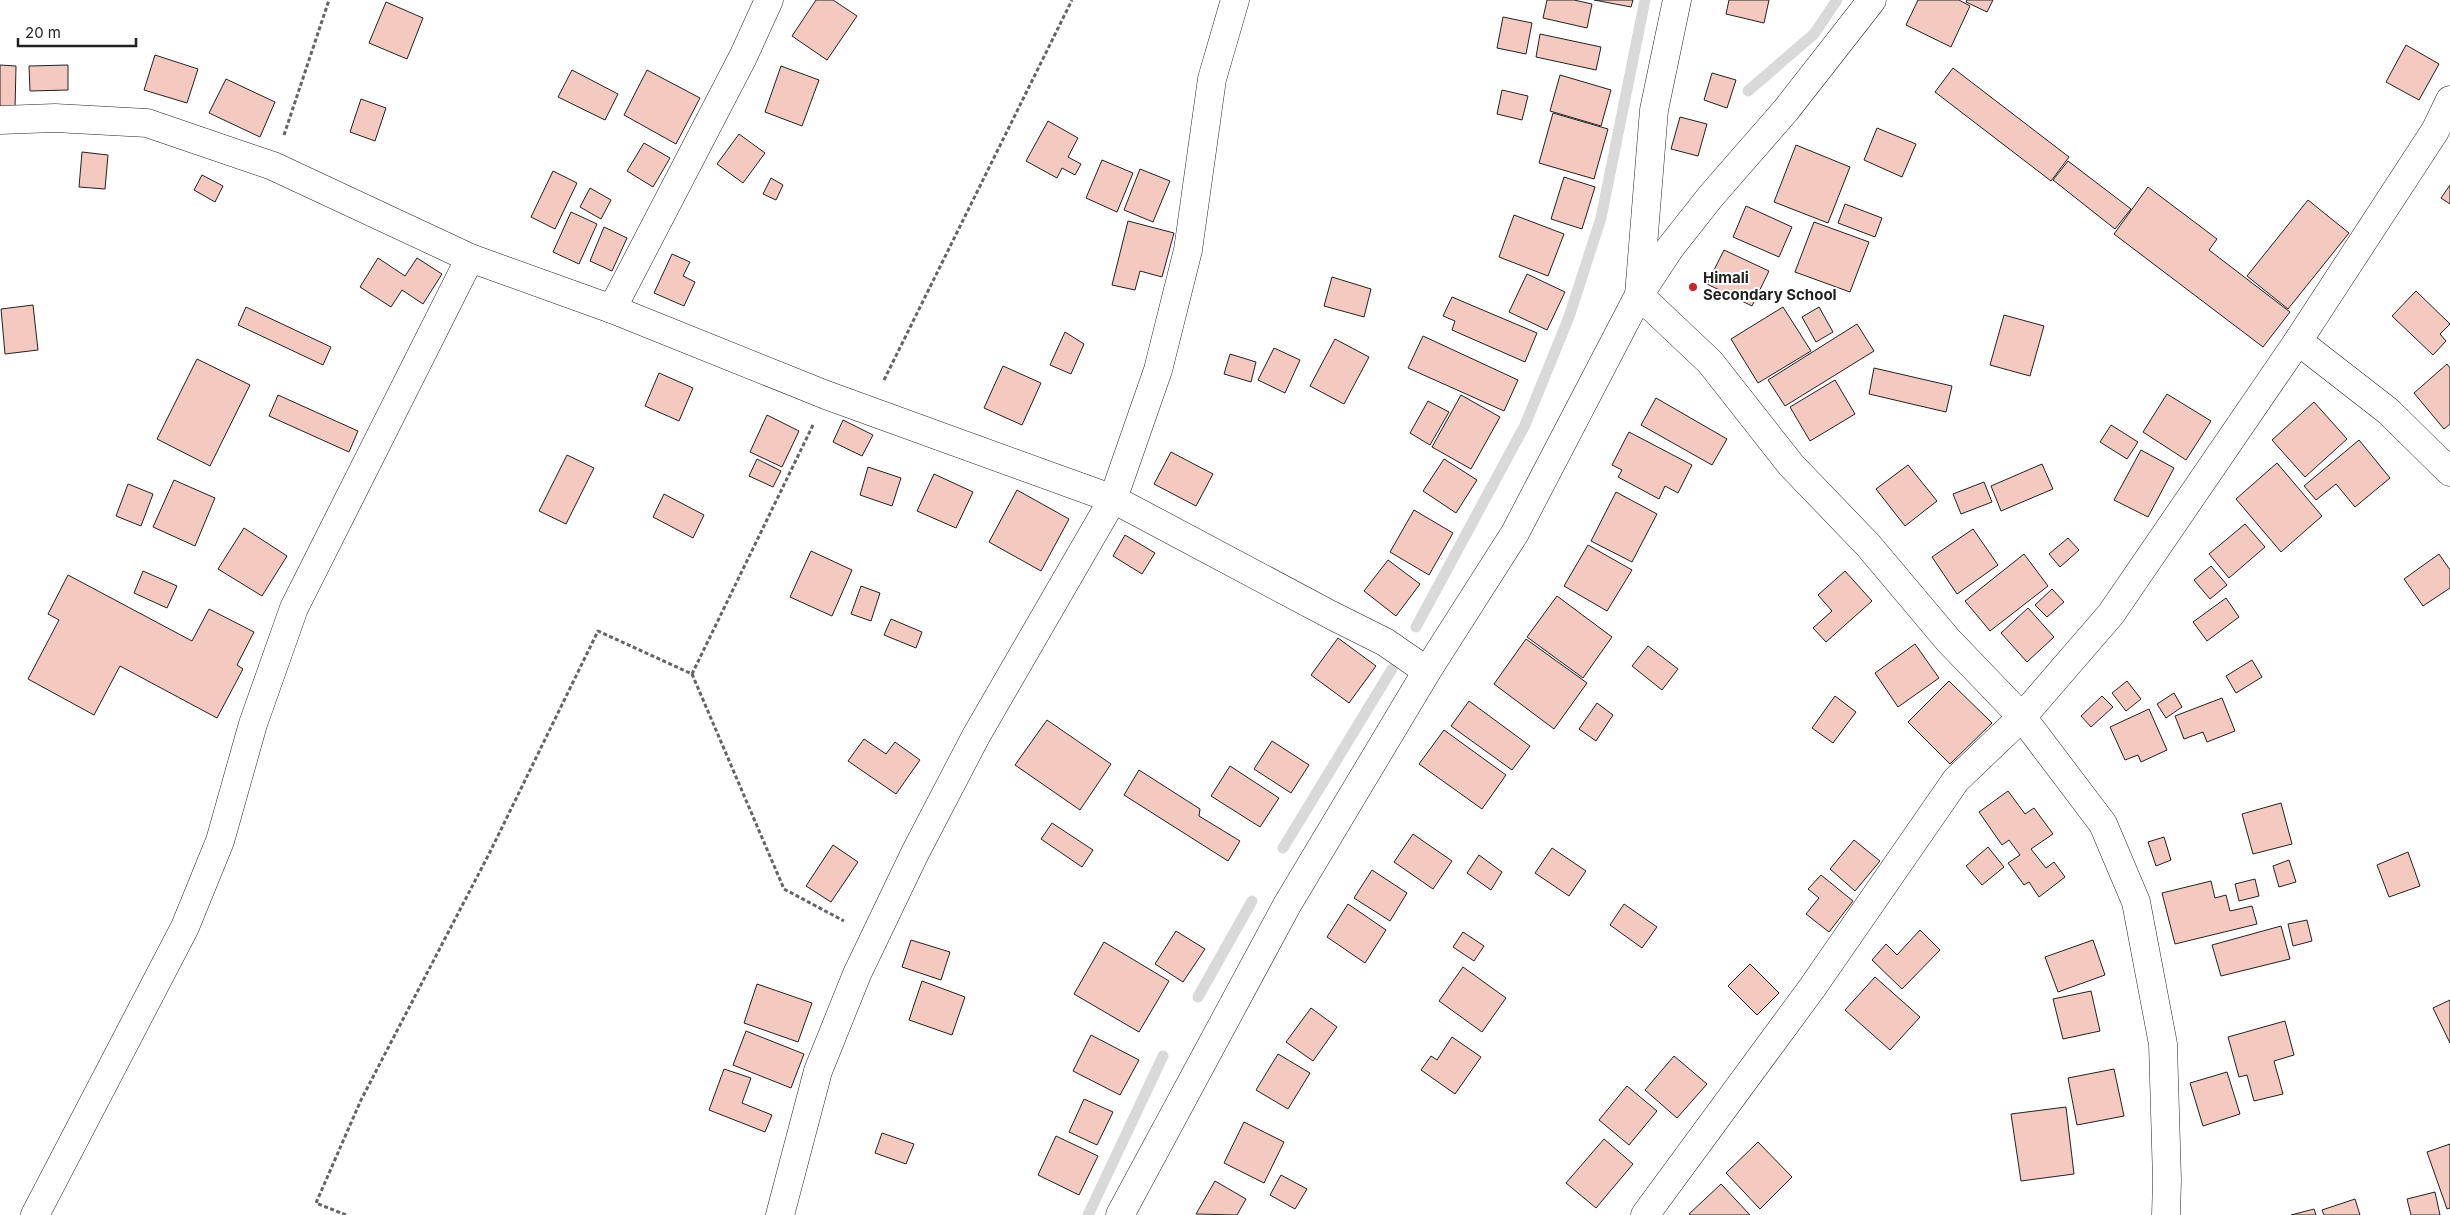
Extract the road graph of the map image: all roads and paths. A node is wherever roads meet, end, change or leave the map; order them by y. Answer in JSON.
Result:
{"nodes":[{"id":1,"x":329,"y":0,"type":"edge"},
{"id":2,"x":769,"y":0,"type":"edge"},
{"id":3,"x":1072,"y":0,"type":"edge"},
{"id":4,"x":1235,"y":0,"type":"edge"},
{"id":5,"x":1677,"y":0,"type":"edge"},
{"id":6,"x":1872,"y":0,"type":"edge"},
{"id":7,"x":2450,"y":100,"type":"edge"},
{"id":8,"x":0,"y":120,"type":"edge"},
{"id":9,"x":273,"y":166,"type":"junction"},
{"id":10,"x":470,"y":258,"type":"junction"},
{"id":11,"x":1639,"y":295,"type":"junction"},
{"id":12,"x":612,"y":309,"type":"junction"},
{"id":13,"x":2298,"y":341,"type":"junction"},
{"id":14,"x":826,"y":395,"type":"junction"},
{"id":15,"x":869,"y":409,"type":"junction"},
{"id":16,"x":2450,"y":472,"type":"edge"},
{"id":17,"x":1114,"y":499,"type":"junction"},
{"id":18,"x":1427,"y":671,"type":"junction"},
{"id":19,"x":692,"y":674,"type":"junction"},
{"id":20,"x":2022,"y":717,"type":"junction"},
{"id":21,"x":874,"y":938,"type":"junction"},
{"id":22,"x":35,"y":1215,"type":"edge"},
{"id":23,"x":346,"y":1215,"type":"edge"},
{"id":24,"x":780,"y":1215,"type":"edge"},
{"id":25,"x":1120,"y":1215,"type":"edge"},
{"id":26,"x":1645,"y":1215,"type":"edge"},
{"id":27,"x":2166,"y":1215,"type":"edge"}],
"edges":[{"from":1,"to":9,"type":"path"},
{"from":2,"to":12,"type":"street"},
{"from":3,"to":15,"type":"path"},
{"from":4,"to":17,"type":"street"},
{"from":5,"to":11,"type":"street"},
{"from":6,"to":11,"type":"street"},
{"from":7,"to":13,"type":"street"},
{"from":8,"to":9,"type":"street"},
{"from":9,"to":10,"type":"street"},
{"from":10,"to":12,"type":"street"},
{"from":10,"to":22,"type":"street"},
{"from":11,"to":18,"type":"street"},
{"from":11,"to":20,"type":"street"},
{"from":12,"to":14,"type":"street"},
{"from":13,"to":16,"type":"street"},
{"from":13,"to":20,"type":"street"},
{"from":14,"to":15,"type":"street"},
{"from":14,"to":19,"type":"path"},
{"from":15,"to":17,"type":"street"},
{"from":17,"to":18,"type":"street"},
{"from":17,"to":21,"type":"street"},
{"from":18,"to":25,"type":"street"},
{"from":19,"to":21,"type":"path"},
{"from":19,"to":23,"type":"path"},
{"from":20,"to":26,"type":"street"},
{"from":20,"to":27,"type":"street"},
{"from":21,"to":24,"type":"street"}]}
